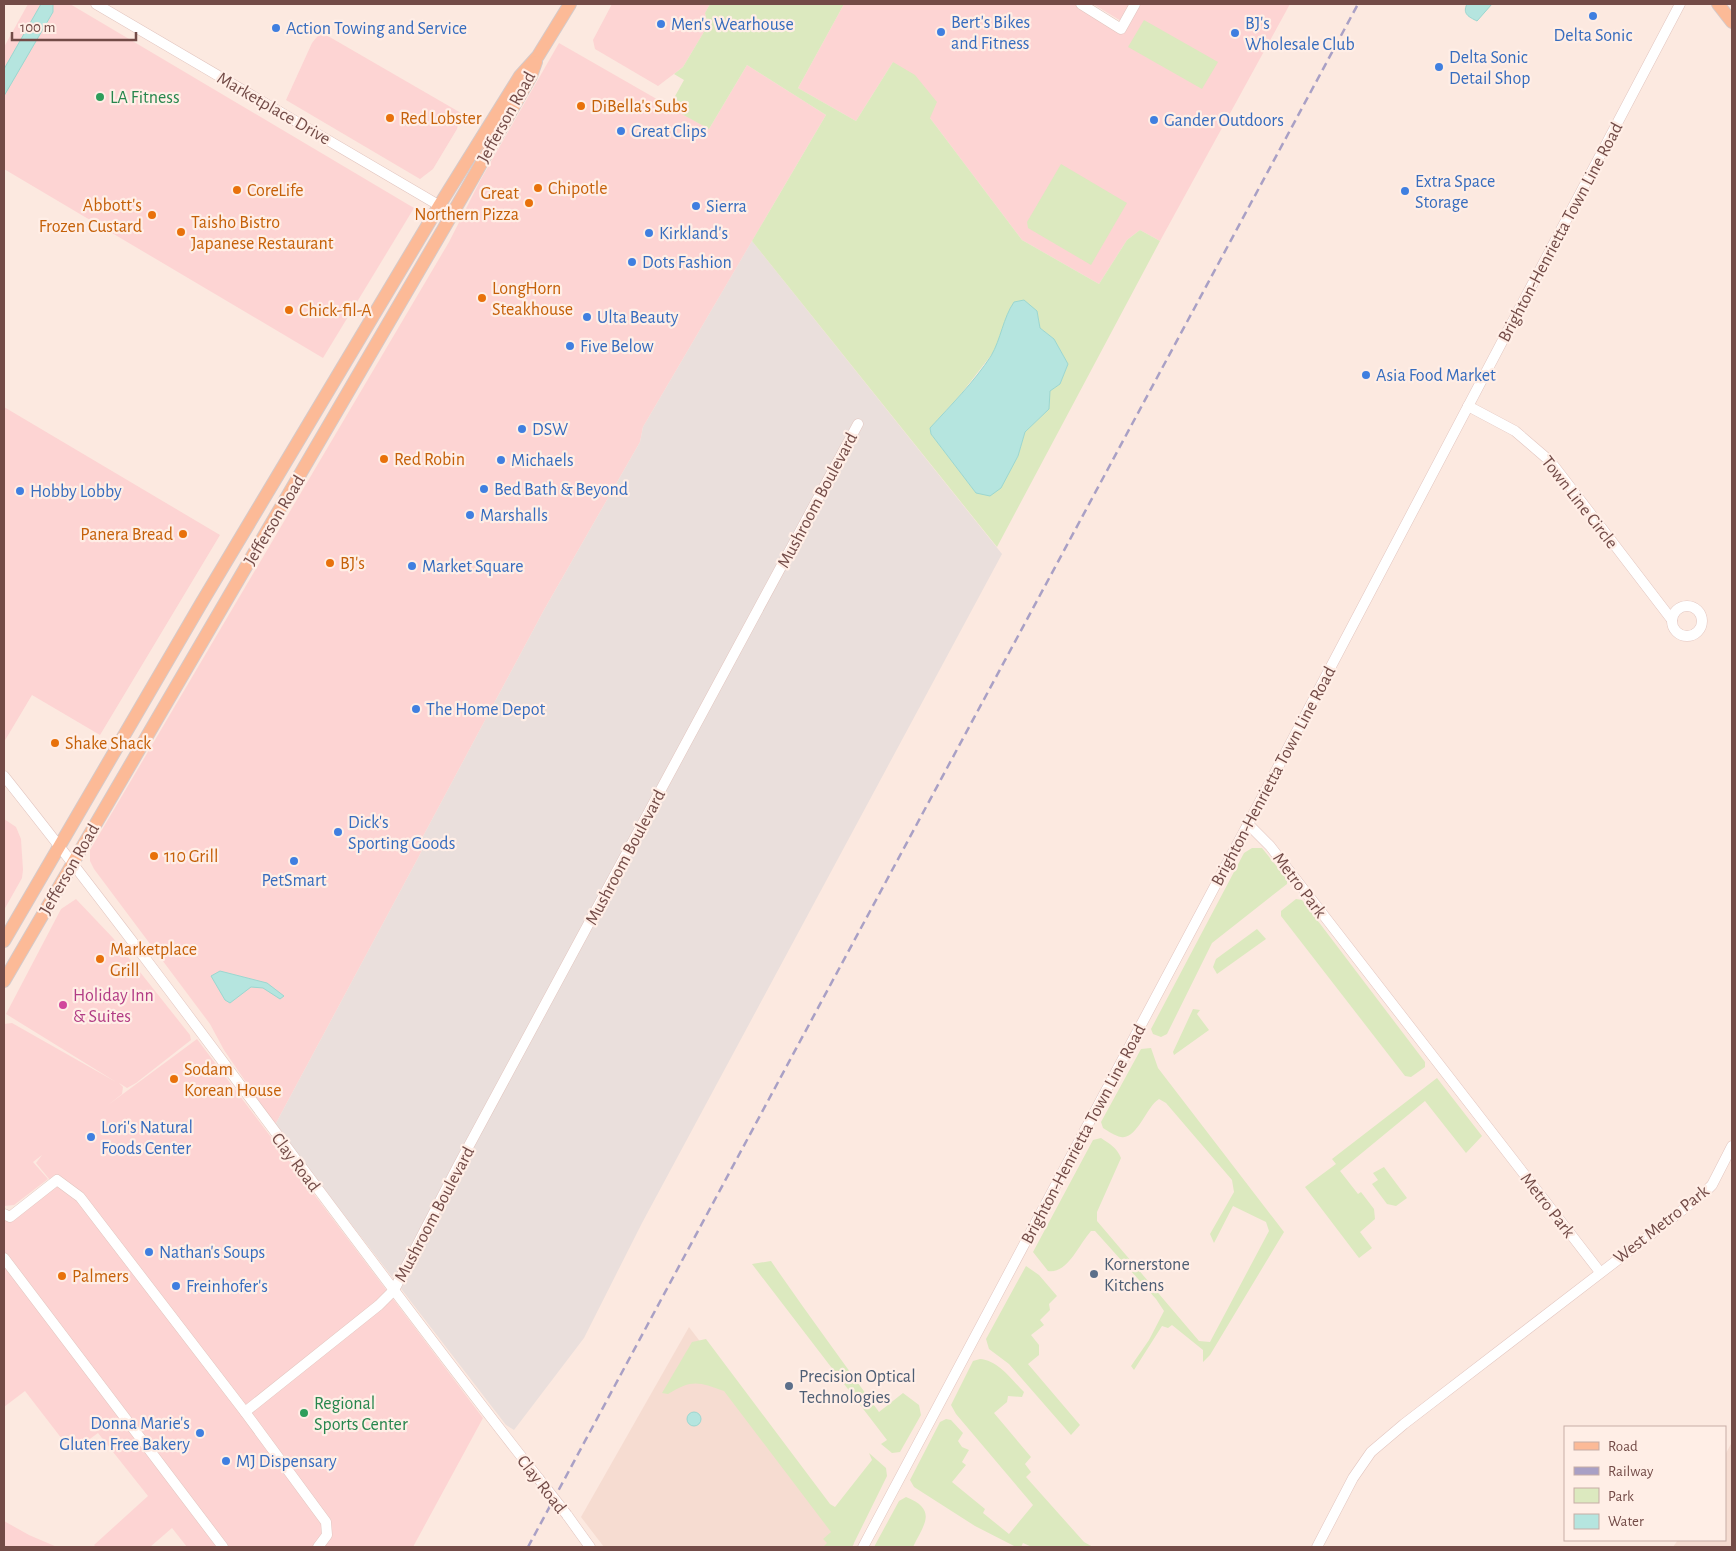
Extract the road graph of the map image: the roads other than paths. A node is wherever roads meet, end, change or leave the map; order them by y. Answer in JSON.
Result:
{"nodes":[{"id":1,"x":96,"y":4,"type":"edge"},
{"id":2,"x":570,"y":4,"type":"edge"},
{"id":3,"x":1081,"y":4,"type":"edge"},
{"id":4,"x":1136,"y":4,"type":"edge"},
{"id":5,"x":1680,"y":4,"type":"edge"},
{"id":6,"x":1718,"y":4,"type":"edge"},
{"id":7,"x":1732,"y":22,"type":"edge"},
{"id":8,"x":538,"y":56,"type":"junction"},
{"id":9,"x":439,"y":206,"type":"junction"},
{"id":10,"x":452,"y":213,"type":"junction"},
{"id":11,"x":1468,"y":406,"type":"junction"},
{"id":12,"x":858,"y":424,"type":"dead end"},
{"id":13,"x":1672,"y":620,"type":"dead end"},
{"id":14,"x":4,"y":776,"type":"edge"},
{"id":15,"x":1248,"y":824,"type":"junction"},
{"id":16,"x":58,"y":845,"type":"junction"},
{"id":17,"x":72,"y":863,"type":"junction"},
{"id":18,"x":4,"y":940,"type":"edge"},
{"id":19,"x":4,"y":981,"type":"edge"},
{"id":20,"x":1732,"y":1146,"type":"edge"},
{"id":21,"x":6,"y":1218,"type":"edge"},
{"id":22,"x":4,"y":1258,"type":"edge"},
{"id":23,"x":1600,"y":1272,"type":"junction"},
{"id":24,"x":394,"y":1290,"type":"junction"},
{"id":25,"x":245,"y":1412,"type":"junction"},
{"id":26,"x":223,"y":1547,"type":"edge"},
{"id":27,"x":318,"y":1547,"type":"edge"},
{"id":28,"x":590,"y":1547,"type":"edge"},
{"id":29,"x":863,"y":1547,"type":"edge"},
{"id":30,"x":1317,"y":1547,"type":"edge"}],
"edges":[{"from":1,"to":9,"type":"street","name":"Marketplace Drive"},
{"from":2,"to":8,"type":"main road","name":"Jefferson Road"},
{"from":3,"to":4,"type":"street"},
{"from":5,"to":11,"type":"street","name":"Brighton-Henrietta Town Line Road"},
{"from":6,"to":7,"type":"main road"},
{"from":8,"to":9,"type":"main road","name":"Jefferson Road"},
{"from":8,"to":10,"type":"main road","name":"Jefferson Road"},
{"from":9,"to":10,"type":"street","name":"Marketplace Drive"},
{"from":9,"to":16,"type":"main road","name":"Jefferson Road"},
{"from":10,"to":17,"type":"main road","name":"Jefferson Road"},
{"from":11,"to":13,"type":"street","name":"Town Line Circle"},
{"from":11,"to":15,"type":"street","name":"Brighton-Henrietta Town Line Road"},
{"from":12,"to":24,"type":"street","name":"Mushroom Boulevard"},
{"from":14,"to":16,"type":"street","name":"Clay Road"},
{"from":15,"to":23,"type":"street","name":"Metro Park"},
{"from":15,"to":29,"type":"street","name":"Brighton-Henrietta Town Line Road"},
{"from":16,"to":17,"type":"street","name":"Clay Road"},
{"from":16,"to":18,"type":"main road","name":"Jefferson Road"},
{"from":17,"to":19,"type":"main road","name":"Jefferson Road"},
{"from":17,"to":24,"type":"street","name":"Clay Road"},
{"from":20,"to":23,"type":"street","name":"West Metro Park"},
{"from":21,"to":25,"type":"street"},
{"from":22,"to":26,"type":"street"},
{"from":23,"to":30,"type":"street"},
{"from":24,"to":25,"type":"street","name":"Mushroom Boulevard"},
{"from":24,"to":28,"type":"street","name":"Clay Road","bridge":true},
{"from":25,"to":27,"type":"street"}]}
